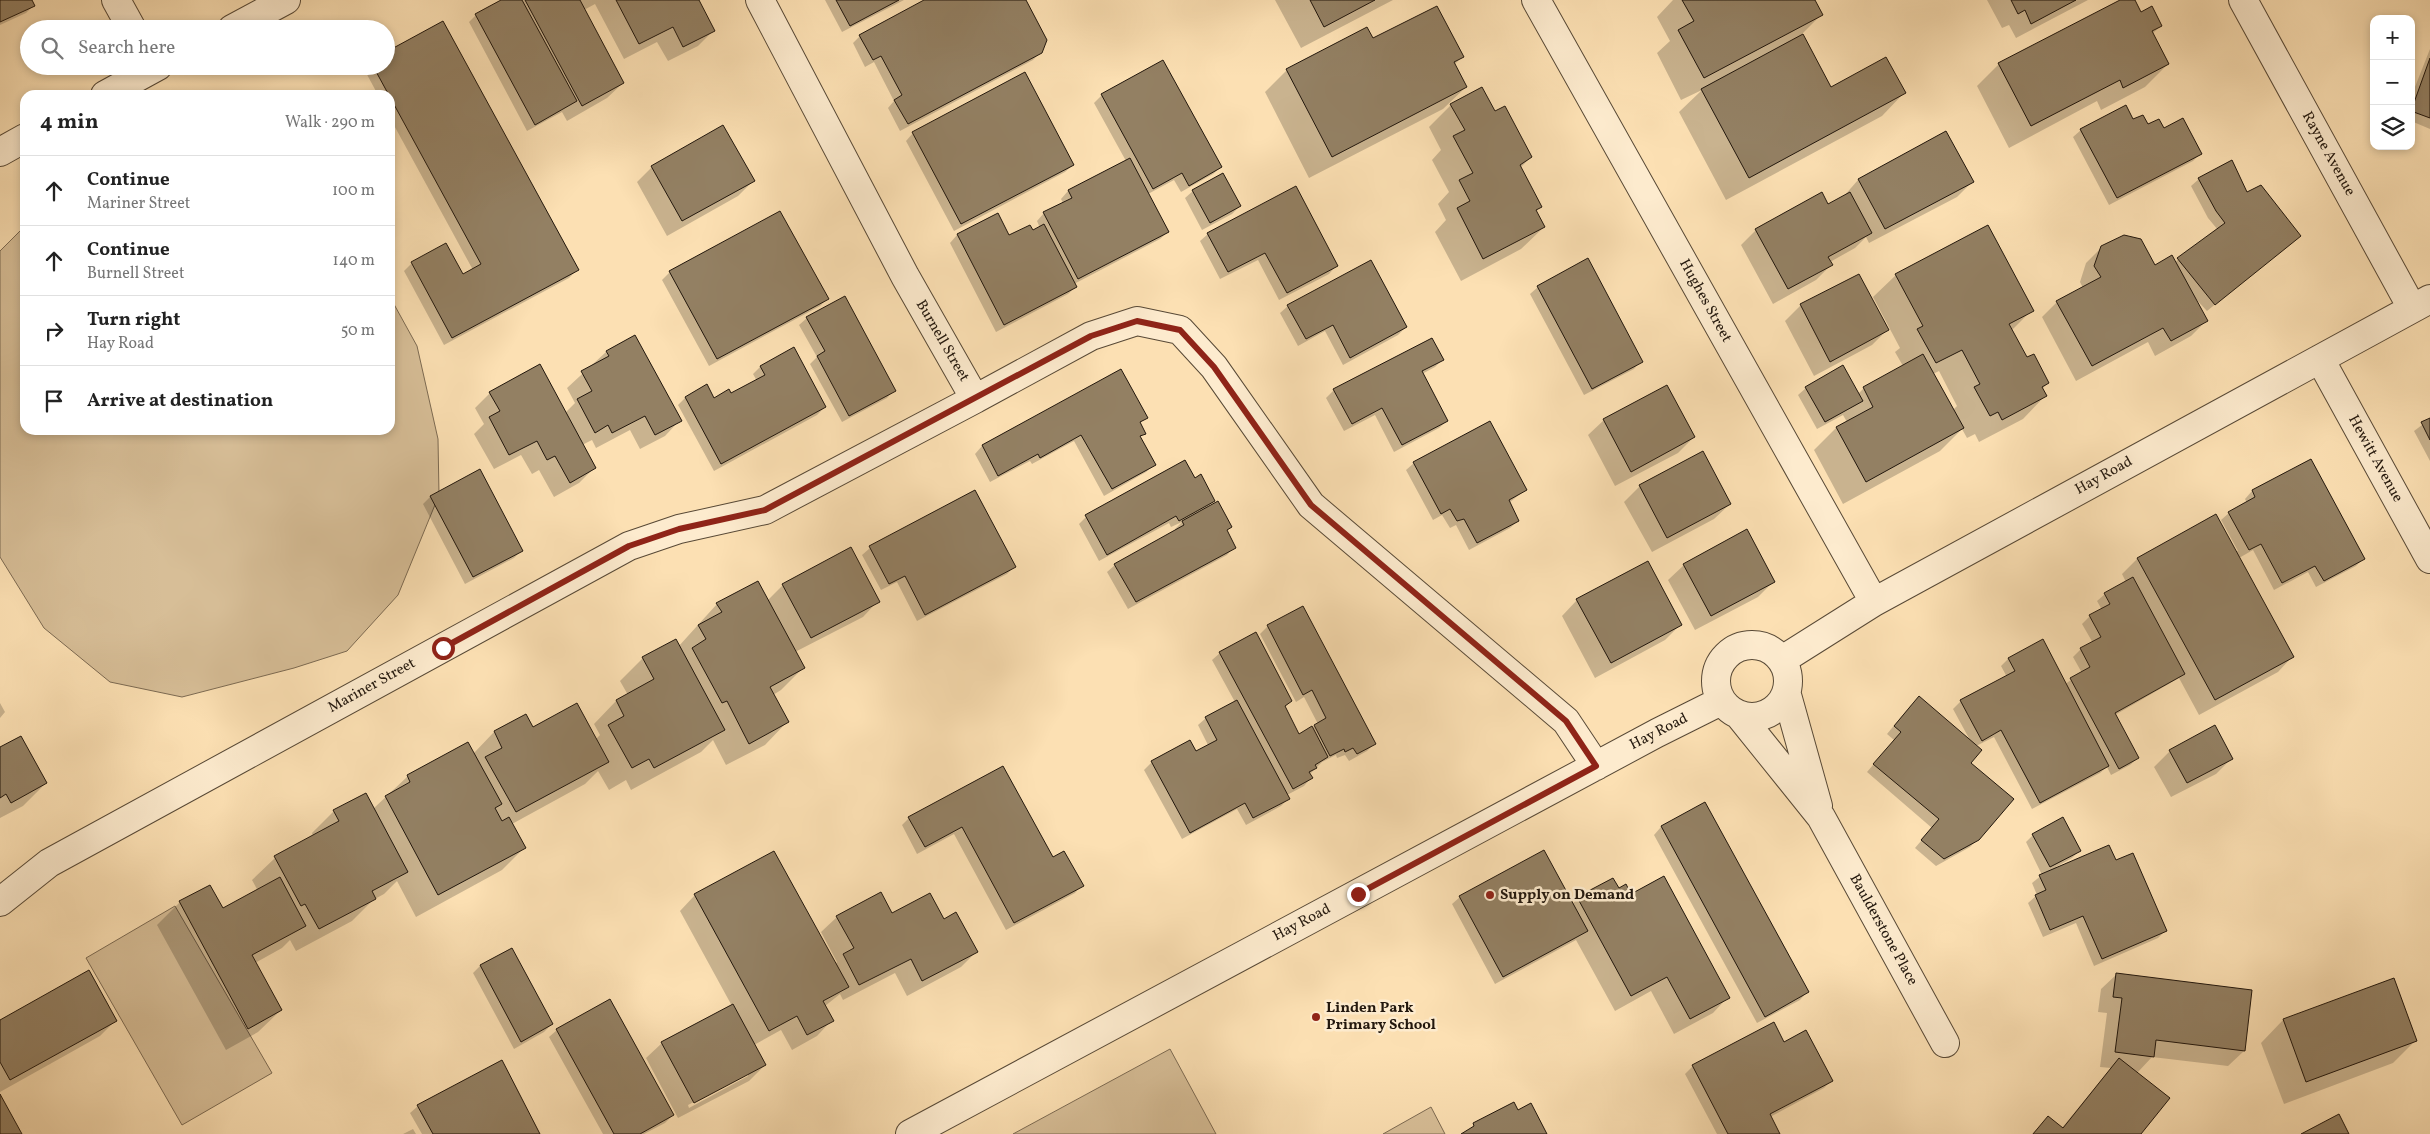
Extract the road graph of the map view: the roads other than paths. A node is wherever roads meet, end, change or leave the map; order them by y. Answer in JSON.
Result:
{"nodes":[{"id":1,"x":116,"y":0,"type":"edge"},
{"id":2,"x":286,"y":0,"type":"edge"},
{"id":3,"x":760,"y":0,"type":"edge"},
{"id":4,"x":1536,"y":0,"type":"edge"},
{"id":5,"x":2243,"y":0,"type":"edge"},
{"id":6,"x":127,"y":20,"type":"edge"},
{"id":7,"x":249,"y":20,"type":"edge"},
{"id":8,"x":141,"y":75,"type":"edge"},
{"id":9,"x":114,"y":90,"type":"edge"},
{"id":10,"x":20,"y":141,"type":"edge"},
{"id":11,"x":0,"y":152,"type":"edge"},
{"id":12,"x":2421,"y":304,"type":"edge"},
{"id":13,"x":2320,"y":358,"type":"junction"},
{"id":14,"x":975,"y":399,"type":"junction"},
{"id":15,"x":2430,"y":559,"type":"edge"},
{"id":16,"x":1874,"y":602,"type":"junction"},
{"id":17,"x":1782,"y":660,"type":"junction"},
{"id":18,"x":1787,"y":695,"type":"junction"},
{"id":19,"x":1730,"y":708,"type":"junction"},
{"id":20,"x":1596,"y":766,"type":"junction"},
{"id":21,"x":1822,"y":817,"type":"junction"},
{"id":22,"x":0,"y":902,"type":"edge"},
{"id":23,"x":1945,"y":1043,"type":"dead end"},
{"id":24,"x":910,"y":1134,"type":"edge"}],
"edges":[{"from":1,"to":6,"type":"street"},
{"from":2,"to":7,"type":"street"},
{"from":3,"to":14,"type":"street","name":"Burnell Street"},
{"from":4,"to":16,"type":"street","name":"Hughes Street"},
{"from":5,"to":12,"type":"street","name":"Rayne Avenue"},
{"from":8,"to":9,"type":"street"},
{"from":10,"to":11,"type":"street"},
{"from":12,"to":13,"type":"street","name":"Hay Road"},
{"from":13,"to":15,"type":"street","name":"Hewitt Avenue"},
{"from":13,"to":16,"type":"street","name":"Hay Road"},
{"from":14,"to":20,"type":"street","name":"Burnell Street"},
{"from":14,"to":22,"type":"street","name":"Mariner Street"},
{"from":16,"to":17,"type":"street","name":"Hay Road"},
{"from":17,"to":18,"type":"street"},
{"from":17,"to":19,"type":"street"},
{"from":18,"to":19,"type":"street"},
{"from":18,"to":21,"type":"street","name":"Baulderstone Place"},
{"from":19,"to":20,"type":"street","name":"Hay Road"},
{"from":19,"to":21,"type":"street","name":"Baulderstone Place"},
{"from":20,"to":24,"type":"street","name":"Hay Road"},
{"from":21,"to":23,"type":"street","name":"Baulderstone Place"}]}
